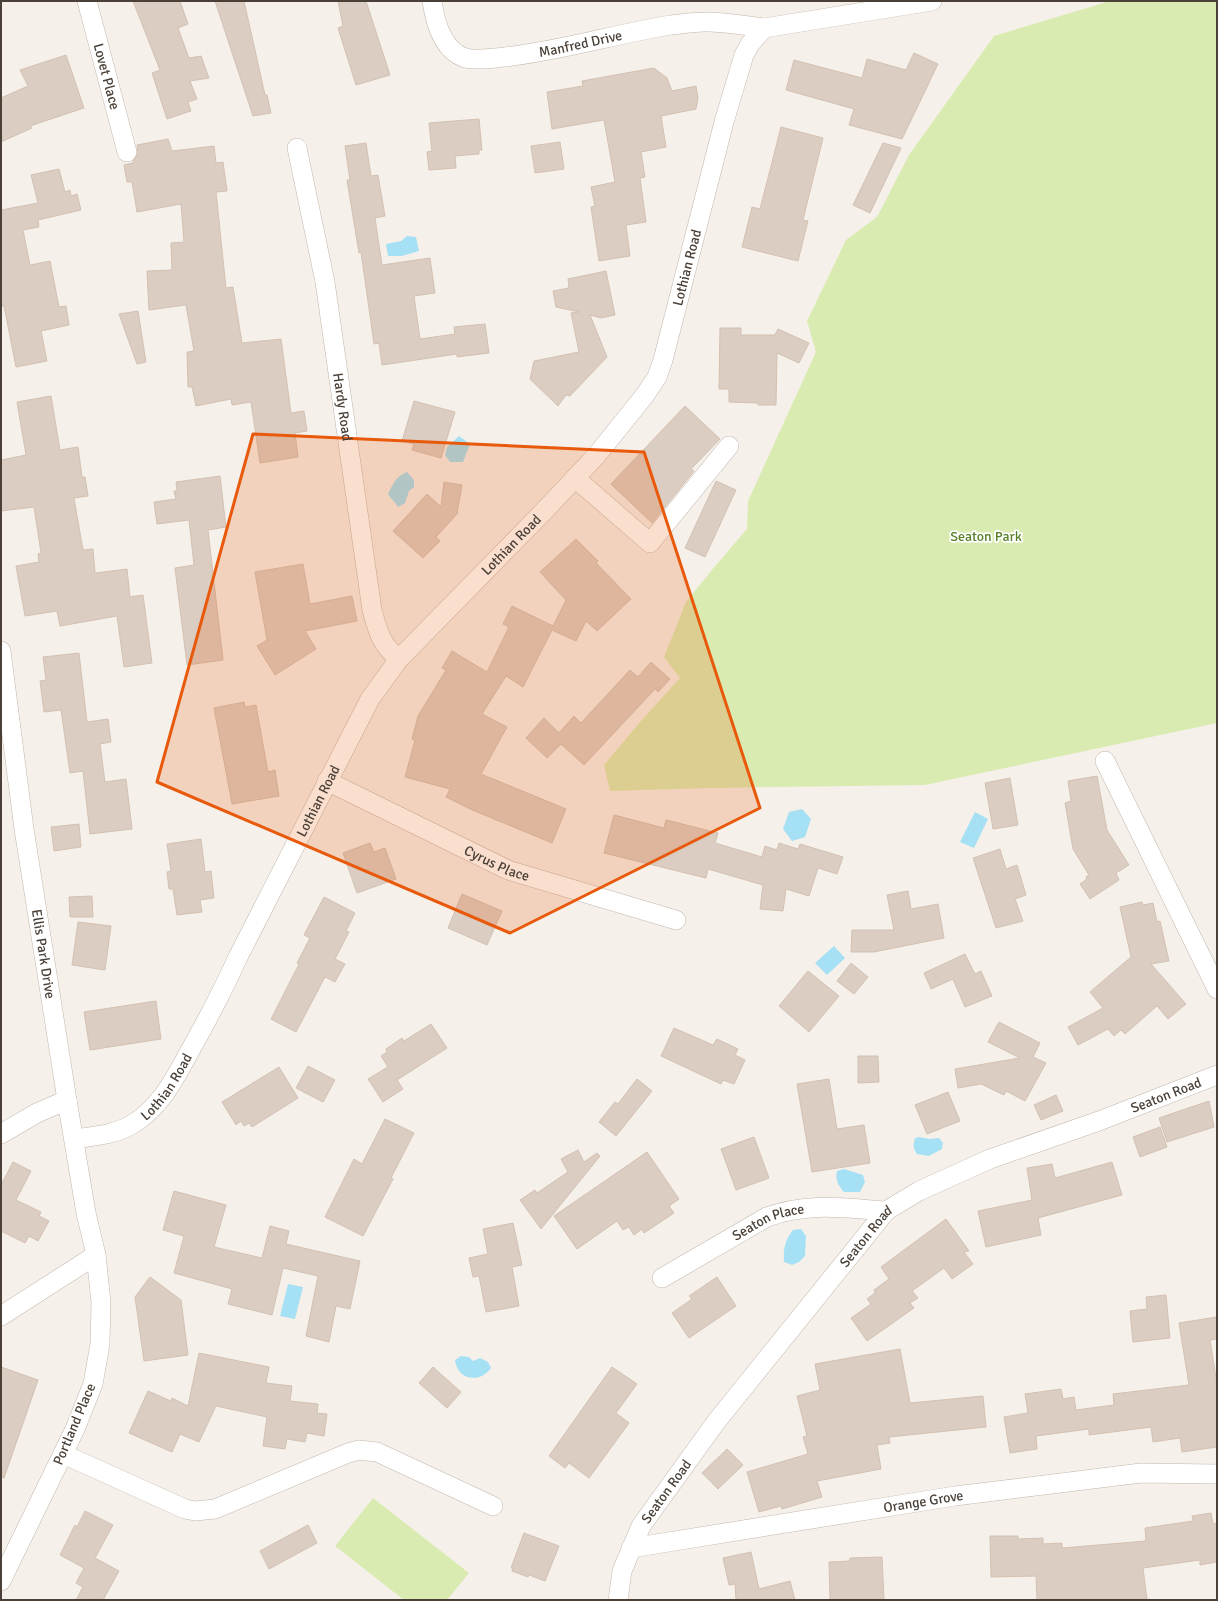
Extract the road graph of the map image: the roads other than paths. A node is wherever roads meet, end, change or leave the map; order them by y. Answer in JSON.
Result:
{"nodes":[{"id":1,"x":87,"y":1,"type":"edge"},
{"id":2,"x":432,"y":1,"type":"edge"},
{"id":3,"x":932,"y":1,"type":"edge"},
{"id":4,"x":764,"y":28,"type":"junction"},
{"id":5,"x":297,"y":148,"type":"dead end"},
{"id":6,"x":127,"y":152,"type":"dead end"},
{"id":7,"x":729,"y":446,"type":"dead end"},
{"id":8,"x":575,"y":478,"type":"junction"},
{"id":9,"x":1,"y":651,"type":"edge"},
{"id":10,"x":399,"y":659,"type":"junction"},
{"id":11,"x":1105,"y":761,"type":"dead end"},
{"id":12,"x":328,"y":781,"type":"junction"},
{"id":13,"x":676,"y":920,"type":"dead end"},
{"id":14,"x":1217,"y":989,"type":"edge"},
{"id":15,"x":1217,"y":1075,"type":"edge"},
{"id":16,"x":67,"y":1100,"type":"junction"},
{"id":17,"x":1,"y":1134,"type":"edge"},
{"id":18,"x":74,"y":1139,"type":"junction"},
{"id":19,"x":886,"y":1211,"type":"junction"},
{"id":20,"x":96,"y":1256,"type":"junction"},
{"id":21,"x":662,"y":1278,"type":"dead end"},
{"id":22,"x":1,"y":1316,"type":"edge"},
{"id":23,"x":63,"y":1454,"type":"junction"},
{"id":24,"x":1217,"y":1474,"type":"edge"},
{"id":25,"x":493,"y":1506,"type":"dead end"},
{"id":26,"x":631,"y":1548,"type":"junction"},
{"id":27,"x":1,"y":1581,"type":"edge"},
{"id":28,"x":618,"y":1600,"type":"edge"}],
"edges":[{"from":1,"to":6,"type":"street","name":"Lovet Place"},
{"from":2,"to":4,"type":"street","name":"Manfred Drive"},
{"from":3,"to":4,"type":"street"},
{"from":4,"to":8,"type":"street","name":"Lothian Road"},
{"from":5,"to":10,"type":"street","name":"Hardy Road"},
{"from":7,"to":8,"type":"street"},
{"from":8,"to":10,"type":"street","name":"Lothian Road"},
{"from":9,"to":16,"type":"street","name":"Ellis Park Drive"},
{"from":10,"to":12,"type":"street","name":"Lothian Road"},
{"from":11,"to":14,"type":"street"},
{"from":12,"to":13,"type":"street","name":"Cyrus Place"},
{"from":12,"to":18,"type":"street","name":"Lothian Road"},
{"from":15,"to":19,"type":"street","name":"Seaton Road"},
{"from":16,"to":17,"type":"street"},
{"from":16,"to":18,"type":"street","name":"Ellis Park Drive"},
{"from":18,"to":20,"type":"street","name":"Ellis Park Drive"},
{"from":19,"to":21,"type":"street","name":"Seaton Place"},
{"from":19,"to":26,"type":"street","name":"Seaton Road"},
{"from":20,"to":22,"type":"street"},
{"from":20,"to":23,"type":"street","name":"Portland Place"},
{"from":23,"to":25,"type":"street"},
{"from":23,"to":27,"type":"street","name":"Portland Place"},
{"from":24,"to":26,"type":"street","name":"Orange Grove"},
{"from":26,"to":28,"type":"street","name":"Seaton Road"}]}
